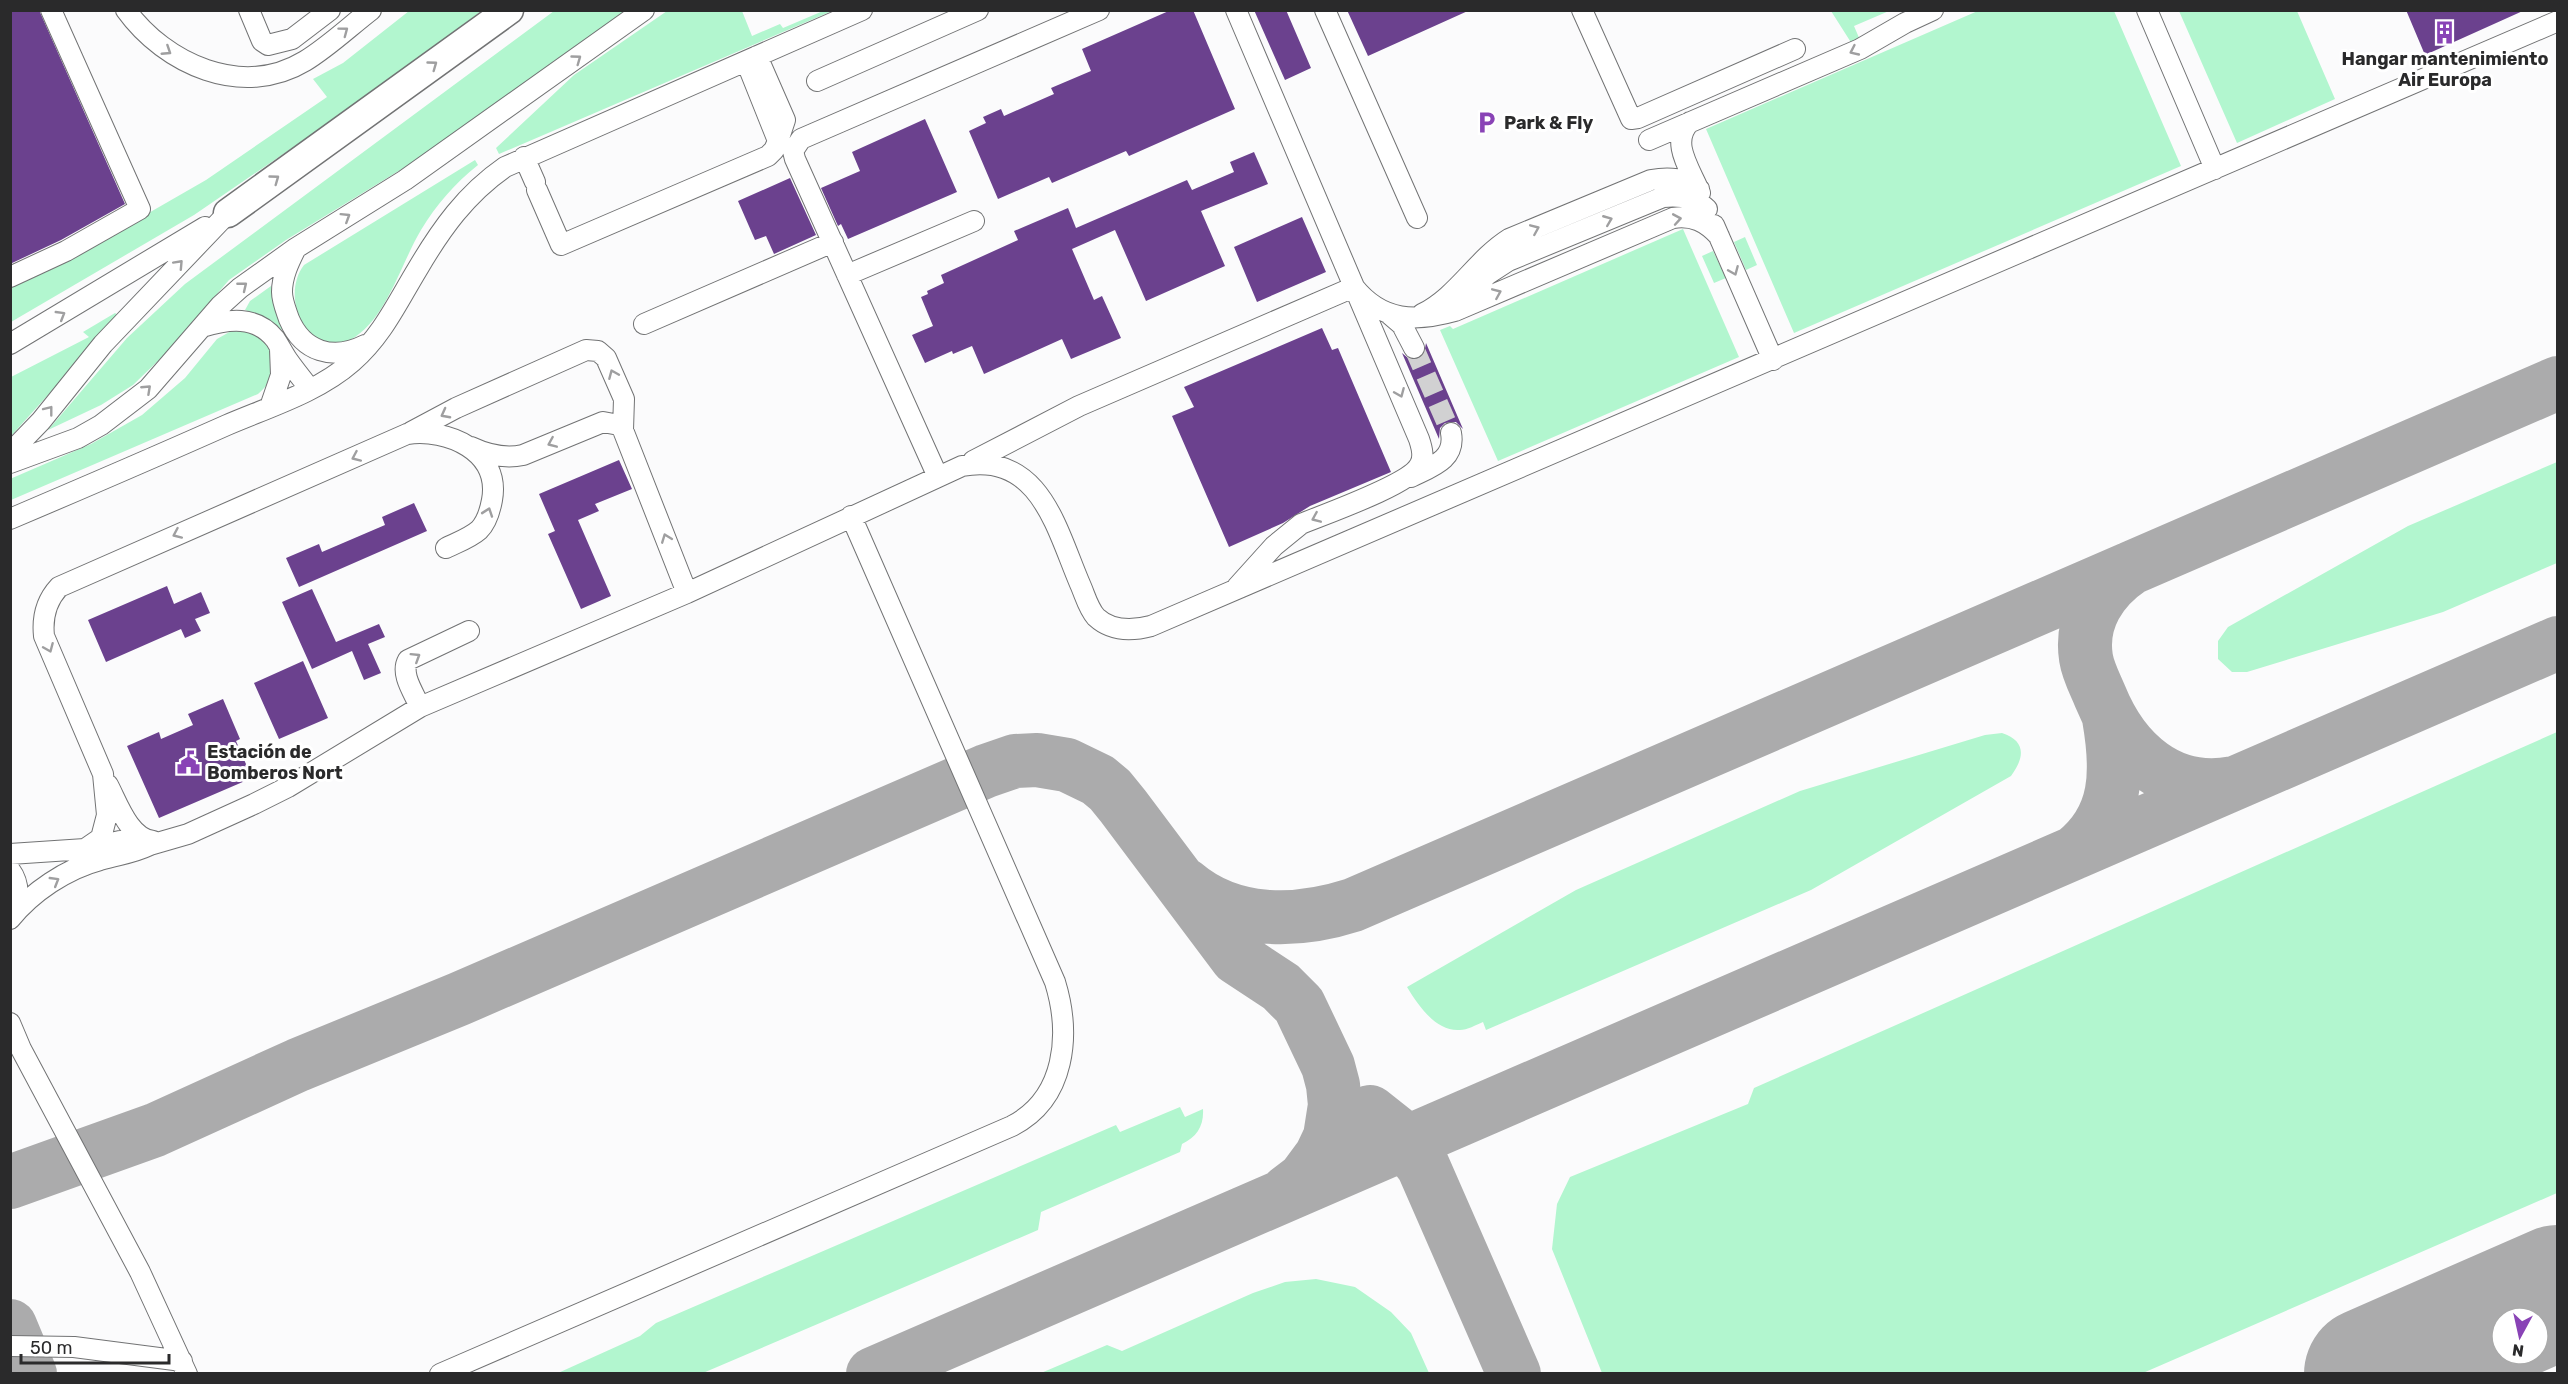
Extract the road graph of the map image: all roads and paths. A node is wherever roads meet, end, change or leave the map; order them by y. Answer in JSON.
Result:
{"nodes":[{"id":1,"x":51,"y":10,"type":"edge"},
{"id":2,"x":126,"y":10,"type":"edge"},
{"id":3,"x":249,"y":10,"type":"edge"},
{"id":4,"x":330,"y":10,"type":"edge"},
{"id":5,"x":371,"y":10,"type":"edge"},
{"id":6,"x":509,"y":10,"type":"edge"},
{"id":7,"x":644,"y":10,"type":"edge"},
{"id":8,"x":862,"y":10,"type":"edge"},
{"id":9,"x":978,"y":10,"type":"edge"},
{"id":10,"x":1099,"y":10,"type":"edge"},
{"id":11,"x":1236,"y":10,"type":"edge"},
{"id":12,"x":1325,"y":10,"type":"edge"},
{"id":13,"x":1582,"y":10,"type":"edge"},
{"id":14,"x":1933,"y":10,"type":"edge"},
{"id":15,"x":2147,"y":10,"type":"edge"},
{"id":16,"x":2558,"y":21,"type":"edge"},
{"id":17,"x":1795,"y":49,"type":"dead end"},
{"id":18,"x":751,"y":58,"type":"junction"},
{"id":19,"x":817,"y":81,"type":"dead end"},
{"id":20,"x":1690,"y":122,"type":"junction"},
{"id":21,"x":1649,"y":140,"type":"dead end"},
{"id":22,"x":524,"y":157,"type":"junction"},
{"id":23,"x":2215,"y":169,"type":"junction"},
{"id":24,"x":1699,"y":189,"type":"junction"},
{"id":25,"x":1707,"y":209,"type":"junction"},
{"id":26,"x":228,"y":213,"type":"junction"},
{"id":27,"x":1417,"y":218,"type":"dead end"},
{"id":28,"x":974,"y":221,"type":"dead end"},
{"id":29,"x":1719,"y":236,"type":"junction"},
{"id":30,"x":833,"y":242,"type":"junction"},
{"id":31,"x":296,"y":248,"type":"junction"},
{"id":32,"x":847,"y":275,"type":"junction"},
{"id":33,"x":10,"y":277,"type":"edge"},
{"id":34,"x":1354,"y":287,"type":"junction"},
{"id":35,"x":1397,"y":318,"type":"junction"},
{"id":36,"x":1430,"y":318,"type":"junction"},
{"id":37,"x":644,"y":324,"type":"dead end"},
{"id":38,"x":202,"y":327,"type":"junction"},
{"id":39,"x":300,"y":338,"type":"junction"},
{"id":40,"x":376,"y":338,"type":"junction"},
{"id":41,"x":10,"y":344,"type":"edge"},
{"id":42,"x":1414,"y":348,"type":"tunnel mouth"},
{"id":43,"x":280,"y":349,"type":"junction"},
{"id":44,"x":1773,"y":360,"type":"junction"},
{"id":45,"x":310,"y":389,"type":"junction"},
{"id":46,"x":270,"y":406,"type":"junction"},
{"id":47,"x":623,"y":430,"type":"junction"},
{"id":48,"x":1451,"y":433,"type":"tunnel mouth"},
{"id":49,"x":407,"y":434,"type":"junction"},
{"id":50,"x":467,"y":445,"type":"junction"},
{"id":51,"x":10,"y":453,"type":"edge"},
{"id":52,"x":10,"y":463,"type":"edge"},
{"id":53,"x":962,"y":466,"type":"junction"},
{"id":54,"x":938,"y":477,"type":"junction"},
{"id":55,"x":1406,"y":479,"type":"junction"},
{"id":56,"x":851,"y":516,"type":"junction"},
{"id":57,"x":10,"y":519,"type":"edge"},
{"id":58,"x":446,"y":548,"type":"dead end"},
{"id":59,"x":687,"y":593,"type":"junction"},
{"id":60,"x":1230,"y":593,"type":"junction"},
{"id":61,"x":469,"y":631,"type":"dead end"},
{"id":62,"x":420,"y":707,"type":"junction"},
{"id":63,"x":103,"y":774,"type":"junction"},
{"id":64,"x":157,"y":843,"type":"junction"},
{"id":65,"x":85,"y":849,"type":"junction"},
{"id":66,"x":10,"y":854,"type":"edge"},
{"id":67,"x":10,"y":870,"type":"edge"},
{"id":68,"x":11,"y":919,"type":"edge"},
{"id":69,"x":10,"y":1023,"type":"edge"},
{"id":70,"x":10,"y":1346,"type":"edge"},
{"id":71,"x":184,"y":1367,"type":"edge"},
{"id":72,"x":440,"y":1374,"type":"edge"}],
"edges":[{"from":1,"to":33,"type":"street"},
{"from":2,"to":5,"type":"street","one_way":true},
{"from":3,"to":4,"type":"street"},
{"from":26,"to":6,"type":"highway","one_way":true},
{"from":31,"to":7,"type":"street","one_way":true},
{"from":8,"to":18,"type":"street"},
{"from":9,"to":19,"type":"street"},
{"from":10,"to":30,"type":"street"},
{"from":11,"to":34,"type":"street"},
{"from":12,"to":27,"type":"street"},
{"from":13,"to":17,"type":"street"},
{"from":14,"to":20,"type":"street","one_way":true},
{"from":15,"to":23,"type":"street"},
{"from":16,"to":23,"type":"street"},
{"from":18,"to":22,"type":"street"},
{"from":18,"to":22,"type":"street"},
{"from":20,"to":21,"type":"street"},
{"from":20,"to":24,"type":"street"},
{"from":22,"to":40,"type":"street"},
{"from":23,"to":44,"type":"street"},
{"from":24,"to":25,"type":"street"},
{"from":35,"to":24,"type":"street","one_way":true},
{"from":25,"to":29,"type":"street"},
{"from":36,"to":25,"type":"street","one_way":true},
{"from":41,"to":26,"type":"street","one_way":true},
{"from":51,"to":26,"type":"street","one_way":true},
{"from":28,"to":32,"type":"street"},
{"from":36,"to":29,"type":"street","one_way":true},
{"from":29,"to":44,"type":"street","one_way":true},
{"from":30,"to":32,"type":"street"},
{"from":30,"to":37,"type":"street"},
{"from":38,"to":31,"type":"street","one_way":true},
{"from":31,"to":39,"type":"street"},
{"from":32,"to":54,"type":"street"},
{"from":34,"to":35,"type":"street"},
{"from":34,"to":53,"type":"street"},
{"from":34,"to":55,"type":"street","one_way":true},
{"from":35,"to":36,"type":"street"},
{"from":35,"to":42,"type":"street"},
{"from":38,"to":43,"type":"street"},
{"from":52,"to":38,"type":"street","one_way":true},
{"from":39,"to":40,"type":"street"},
{"from":39,"to":45,"type":"street"},
{"from":40,"to":45,"type":"street"},
{"from":43,"to":45,"type":"street"},
{"from":43,"to":46,"type":"street"},
{"from":44,"to":60,"type":"street"},
{"from":45,"to":46,"type":"street"},
{"from":46,"to":57,"type":"street"},
{"from":47,"to":49,"type":"street","one_way":true},
{"from":47,"to":50,"type":"street","one_way":true},
{"from":59,"to":47,"type":"street","one_way":true},
{"from":48,"to":55,"type":"street"},
{"from":49,"to":50,"type":"street"},
{"from":49,"to":63,"type":"street","one_way":true},
{"from":58,"to":50,"type":"street","one_way":true},
{"from":53,"to":54,"type":"street"},
{"from":53,"to":60,"type":"street"},
{"from":54,"to":56,"type":"street"},
{"from":55,"to":60,"type":"street","one_way":true},
{"from":56,"to":59,"type":"street"},
{"from":56,"to":72,"type":"street"},
{"from":59,"to":62,"type":"street"},
{"from":62,"to":61,"type":"street","one_way":true},
{"from":62,"to":64,"type":"street"},
{"from":63,"to":64,"type":"street"},
{"from":63,"to":65,"type":"street"},
{"from":64,"to":65,"type":"street"},
{"from":68,"to":64,"type":"street","one_way":true},
{"from":65,"to":66,"type":"street"},
{"from":67,"to":68,"type":"street"},
{"from":69,"to":71,"type":"street"},
{"from":70,"to":71,"type":"street"}]}
